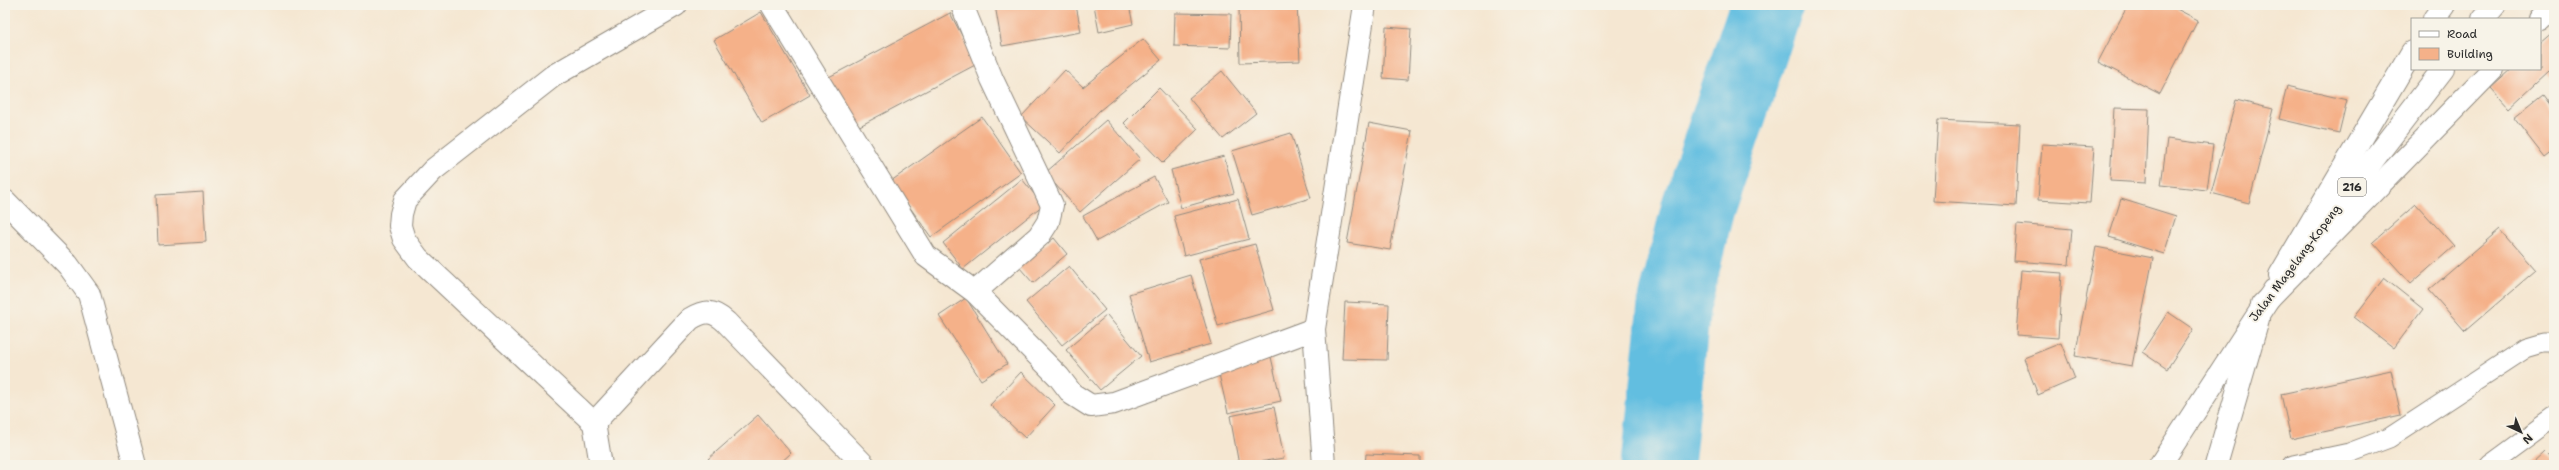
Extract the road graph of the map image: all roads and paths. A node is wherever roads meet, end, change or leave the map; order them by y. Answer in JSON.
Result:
{"nodes":[{"id":1,"x":676,"y":5,"type":"edge"},
{"id":2,"x":772,"y":5,"type":"edge"},
{"id":3,"x":962,"y":5,"type":"edge"},
{"id":4,"x":1365,"y":5,"type":"edge"},
{"id":5,"x":2444,"y":5,"type":"edge"},
{"id":6,"x":2495,"y":5,"type":"edge"},
{"id":7,"x":2553,"y":5,"type":"edge"},
{"id":8,"x":2435,"y":18,"type":"edge"},
{"id":9,"x":2485,"y":18,"type":"edge"},
{"id":10,"x":2541,"y":18,"type":"edge"},
{"id":11,"x":2411,"y":54,"type":"edge"},
{"id":12,"x":2442,"y":70,"type":"edge"},
{"id":13,"x":2492,"y":70,"type":"edge"},
{"id":14,"x":5,"y":201,"type":"edge"},
{"id":15,"x":975,"y":292,"type":"junction"},
{"id":16,"x":2262,"y":305,"type":"junction"},
{"id":17,"x":1314,"y":329,"type":"junction"},
{"id":18,"x":2554,"y":343,"type":"edge"},
{"id":19,"x":2554,"y":418,"type":"edge"},
{"id":20,"x":594,"y":423,"type":"junction"},
{"id":21,"x":135,"y":465,"type":"edge"},
{"id":22,"x":601,"y":465,"type":"edge"},
{"id":23,"x":864,"y":465,"type":"edge"},
{"id":24,"x":1324,"y":465,"type":"edge"},
{"id":25,"x":2160,"y":465,"type":"edge"},
{"id":26,"x":2216,"y":465,"type":"edge"},
{"id":27,"x":2293,"y":465,"type":"edge"},
{"id":28,"x":2490,"y":465,"type":"edge"}],
"edges":[{"from":1,"to":20,"type":"main road"},
{"from":2,"to":15,"type":"main road"},
{"from":3,"to":15,"type":"main road"},
{"from":4,"to":17,"type":"main road"},
{"from":5,"to":8,"type":"main road"},
{"from":6,"to":9,"type":"main road"},
{"from":7,"to":10,"type":"main road"},
{"from":11,"to":16,"type":"main road"},
{"from":12,"to":16,"type":"main road","name":"Jalan Magelang-Kopeng","number":"216"},
{"from":13,"to":16,"type":"main road"},
{"from":14,"to":21,"type":"main road"},
{"from":15,"to":17,"type":"main road"},
{"from":16,"to":25,"type":"main road","name":"Jalan Magelang-Kopeng","number":"216"},
{"from":16,"to":26,"type":"main road"},
{"from":17,"to":24,"type":"main road"},
{"from":18,"to":27,"type":"lane"},
{"from":19,"to":28,"type":"lane"},
{"from":20,"to":22,"type":"main road"},
{"from":20,"to":23,"type":"main road"}]}
